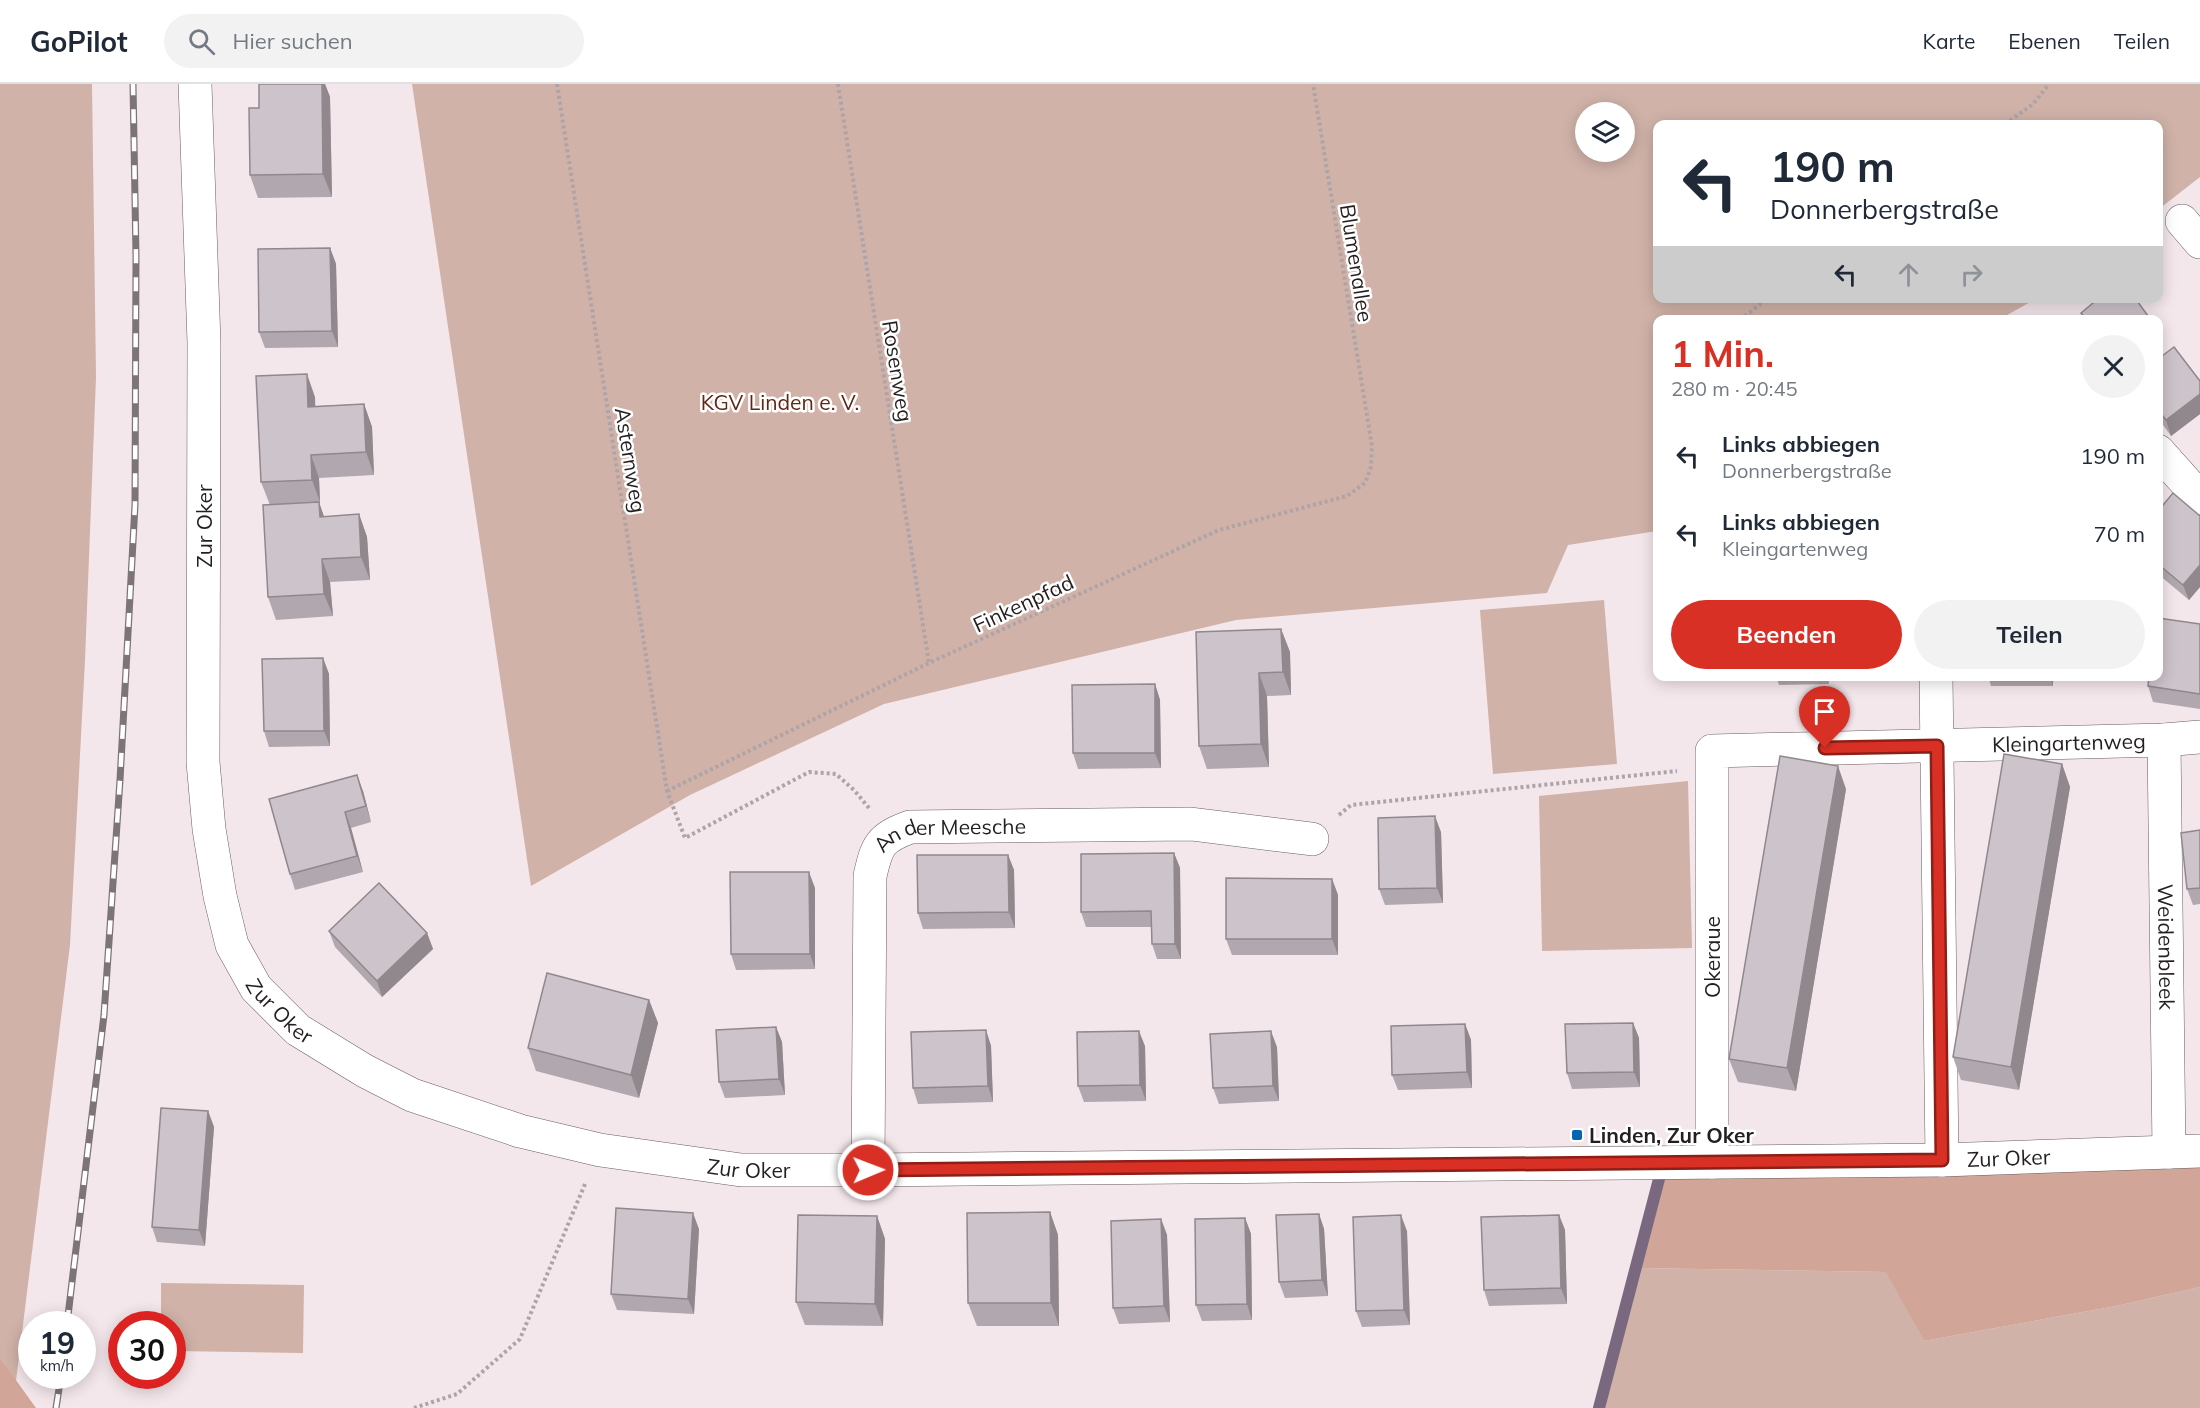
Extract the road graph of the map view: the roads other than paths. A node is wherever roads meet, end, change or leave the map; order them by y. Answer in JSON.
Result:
{"nodes":[{"id":1,"x":195,"y":84,"type":"edge"},
{"id":2,"x":2163,"y":457,"type":"edge"},
{"id":3,"x":2200,"y":498,"type":"edge"},
{"id":4,"x":1936,"y":681,"type":"edge"},
{"id":5,"x":2200,"y":737,"type":"edge"},
{"id":6,"x":2164,"y":740,"type":"junction"},
{"id":7,"x":1937,"y":746,"type":"junction"},
{"id":8,"x":1712,"y":759,"type":"joint"},
{"id":9,"x":1312,"y":839,"type":"road end"},
{"id":10,"x":2185,"y":1152,"type":"edge"},
{"id":11,"x":1942,"y":1160,"type":"junction"},
{"id":12,"x":1712,"y":1162,"type":"junction"},
{"id":13,"x":868,"y":1170,"type":"junction"}],
"edges":[{"from":1,"to":13,"type":"street","name":"Zur Oker"},
{"from":2,"to":3,"type":"street"},
{"from":4,"to":7,"type":"street"},
{"from":5,"to":6,"type":"street","name":"Kleingartenweg"},
{"from":6,"to":7,"type":"street","name":"Kleingartenweg"},
{"from":6,"to":10,"type":"street","name":"Weidenbleek"},
{"from":7,"to":8,"type":"street","name":"Kleingartenweg"},
{"from":7,"to":11,"type":"street"},
{"from":8,"to":12,"type":"street","name":"Okeraue"},
{"from":9,"to":13,"type":"street","name":"An der Meesche"},
{"from":10,"to":11,"type":"street","name":"Zur Oker"},
{"from":11,"to":12,"type":"street","name":"Zur Oker"},
{"from":12,"to":13,"type":"street","name":"Zur Oker"}]}
